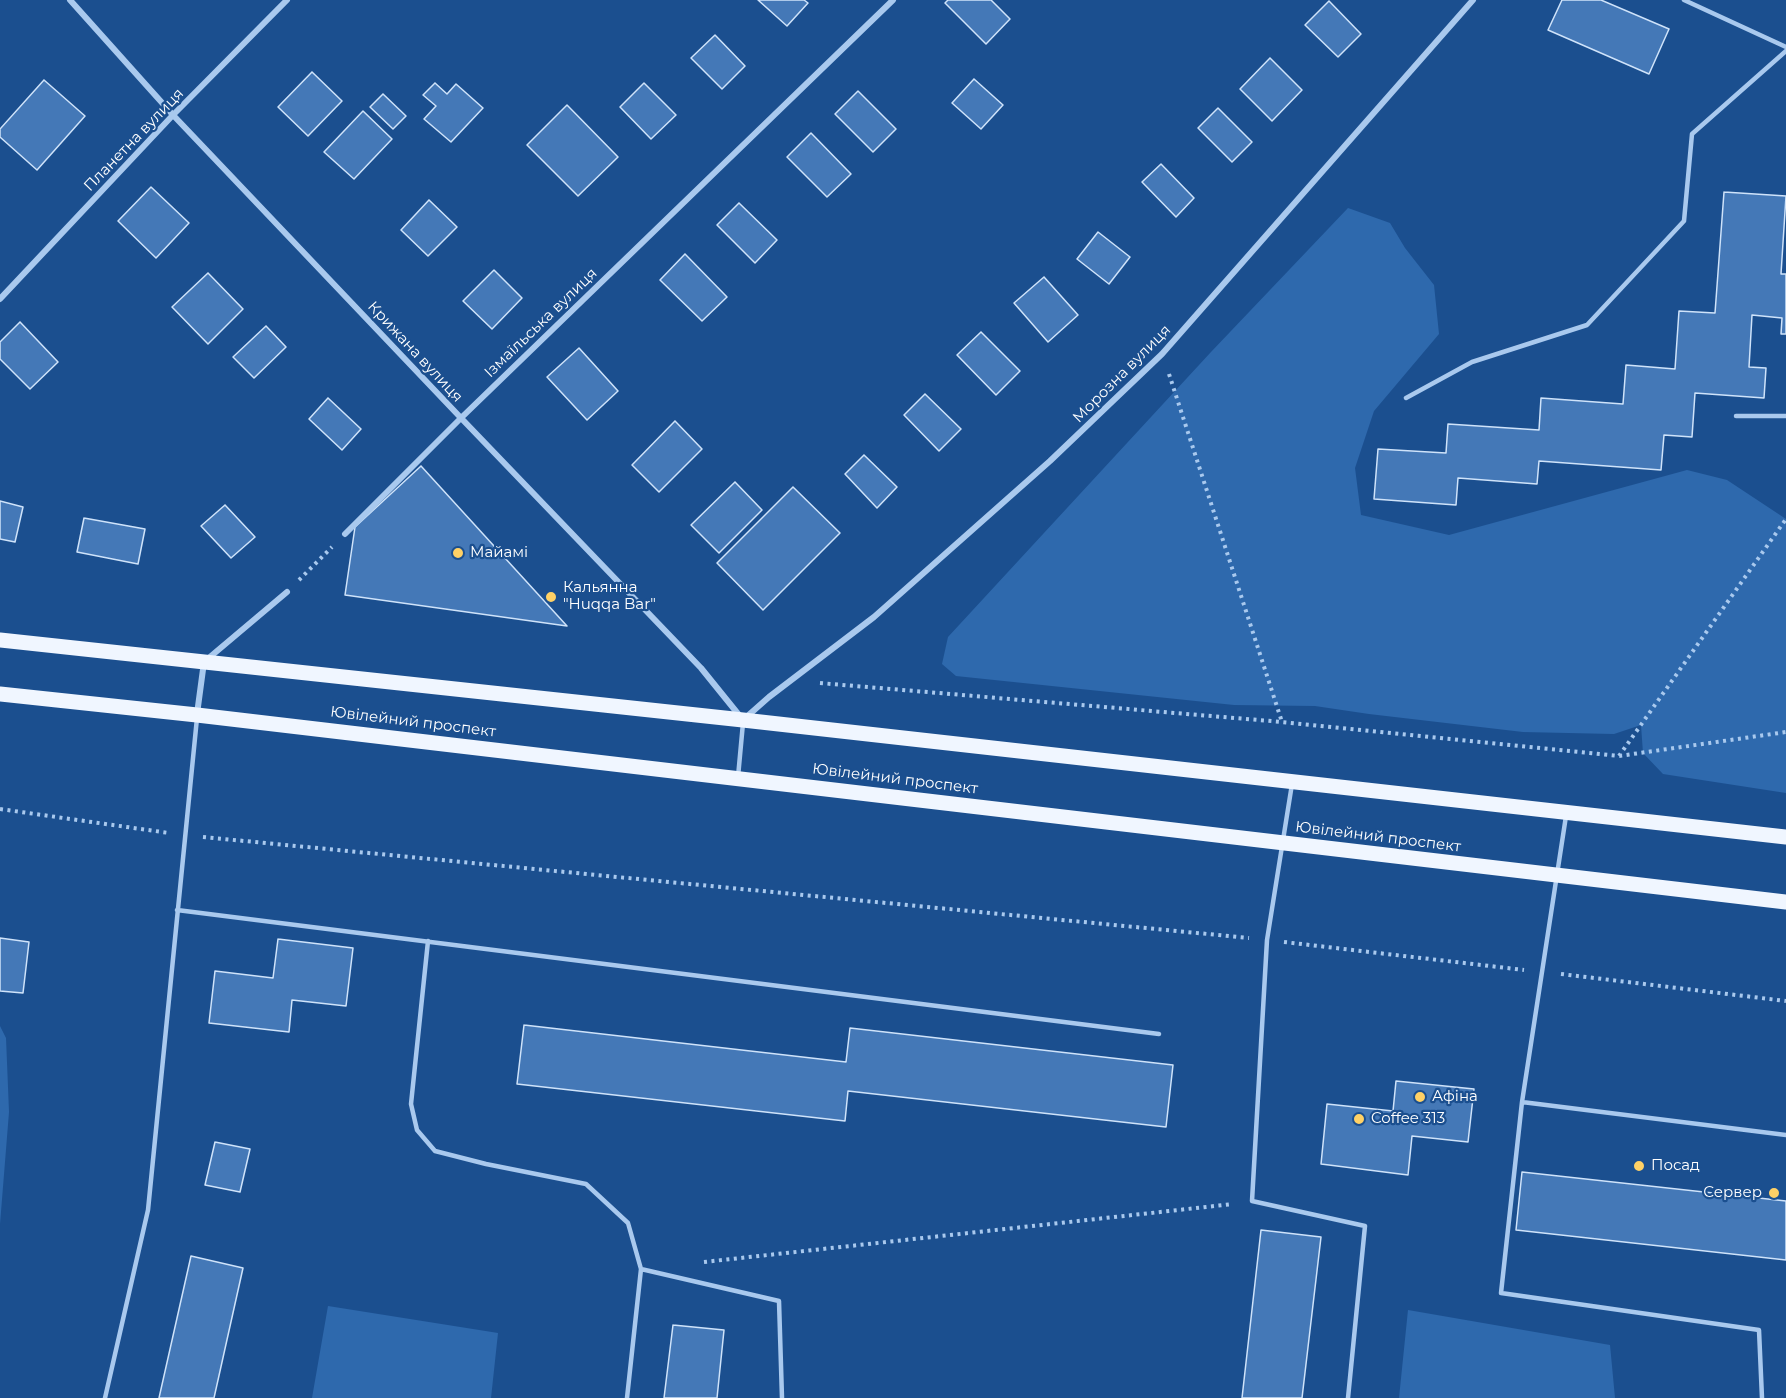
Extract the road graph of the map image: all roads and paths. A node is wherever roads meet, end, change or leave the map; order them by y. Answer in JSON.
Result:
{"nodes":[{"id":1,"x":70,"y":0,"type":"edge"},
{"id":2,"x":287,"y":0,"type":"edge"},
{"id":3,"x":893,"y":0,"type":"edge"},
{"id":4,"x":1473,"y":0,"type":"edge"},
{"id":5,"x":1684,"y":0,"type":"edge"},
{"id":6,"x":1786,"y":49,"type":"edge"},
{"id":7,"x":173,"y":115,"type":"junction"},
{"id":8,"x":0,"y":299,"type":"edge"},
{"id":9,"x":1162,"y":354,"type":"junction"},
{"id":10,"x":1406,"y":398,"type":"dead end"},
{"id":11,"x":1736,"y":416,"type":"dead end"},
{"id":12,"x":1786,"y":416,"type":"edge"},
{"id":13,"x":461,"y":418,"type":"junction"},
{"id":14,"x":1786,"y":519,"type":"edge"},
{"id":15,"x":345,"y":534,"type":"joint"},
{"id":16,"x":286,"y":592,"type":"joint"},
{"id":17,"x":0,"y":640,"type":"edge"},
{"id":18,"x":204,"y":662,"type":"junction"},
{"id":19,"x":792,"y":681,"type":"junction"},
{"id":20,"x":0,"y":694,"type":"edge"},
{"id":21,"x":197,"y":715,"type":"junction"},
{"id":22,"x":743,"y":720,"type":"junction"},
{"id":23,"x":1282,"y":722,"type":"junction"},
{"id":24,"x":1786,"y":732,"type":"edge"},
{"id":25,"x":1619,"y":756,"type":"junction"},
{"id":26,"x":738,"y":779,"type":"junction"},
{"id":27,"x":1292,"y":782,"type":"junction"},
{"id":28,"x":0,"y":809,"type":"edge"},
{"id":29,"x":1567,"y":813,"type":"junction"},
{"id":30,"x":184,"y":835,"type":"junction"},
{"id":31,"x":1786,"y":837,"type":"edge"},
{"id":32,"x":1282,"y":844,"type":"junction"},
{"id":33,"x":1557,"y":876,"type":"junction"},
{"id":34,"x":1786,"y":903,"type":"edge"},
{"id":35,"x":177,"y":910,"type":"junction"},
{"id":36,"x":1267,"y":940,"type":"junction"},
{"id":37,"x":428,"y":941,"type":"junction"},
{"id":38,"x":1543,"y":972,"type":"junction"},
{"id":39,"x":1786,"y":1001,"type":"edge"},
{"id":40,"x":1159,"y":1034,"type":"dead end"},
{"id":41,"x":1522,"y":1102,"type":"junction"},
{"id":42,"x":1786,"y":1136,"type":"edge"},
{"id":43,"x":1252,"y":1202,"type":"junction"},
{"id":44,"x":699,"y":1263,"type":"dead end"},
{"id":45,"x":641,"y":1269,"type":"junction"},
{"id":46,"x":105,"y":1398,"type":"edge"},
{"id":47,"x":627,"y":1398,"type":"edge"},
{"id":48,"x":782,"y":1398,"type":"edge"},
{"id":49,"x":1348,"y":1398,"type":"edge"},
{"id":50,"x":1762,"y":1398,"type":"edge"}],
"edges":[{"from":1,"to":7,"type":"street","name":"Крижана вулиця"},
{"from":2,"to":7,"type":"street","name":"Планетна вулиця"},
{"from":3,"to":13,"type":"street","name":"Ізмаїльська вулиця"},
{"from":4,"to":9,"type":"street","name":"Морозна вулиця"},
{"from":5,"to":6,"type":"lane"},
{"from":6,"to":10,"type":"lane"},
{"from":7,"to":8,"type":"street","name":"Планетна вулиця"},
{"from":7,"to":13,"type":"street","name":"Крижана вулиця"},
{"from":9,"to":19,"type":"street","name":"Морозна вулиця"},
{"from":9,"to":23,"type":"path"},
{"from":11,"to":12,"type":"lane"},
{"from":13,"to":15,"type":"street","name":"Ізмаїльська вулиця"},
{"from":13,"to":22,"type":"street","name":"Крижана вулиця"},
{"from":14,"to":25,"type":"path"},
{"from":15,"to":16,"type":"path"},
{"from":16,"to":18,"type":"street"},
{"from":17,"to":18,"type":"main road"},
{"from":18,"to":21,"type":"street"},
{"from":18,"to":22,"type":"main road"},
{"from":19,"to":22,"type":"street","name":"Морозна вулиця"},
{"from":19,"to":23,"type":"path"},
{"from":20,"to":21,"type":"main road","name":"Ювілейний проспект"},
{"from":21,"to":26,"type":"main road","name":"Ювілейний проспект"},
{"from":21,"to":30,"type":"lane"},
{"from":22,"to":26,"type":"lane"},
{"from":22,"to":27,"type":"main road"},
{"from":23,"to":25,"type":"path"},
{"from":24,"to":25,"type":"path"},
{"from":26,"to":32,"type":"main road","name":"Ювілейний проспект"},
{"from":27,"to":29,"type":"main road"},
{"from":27,"to":32,"type":"lane"},
{"from":28,"to":30,"type":"path"},
{"from":29,"to":31,"type":"main road"},
{"from":29,"to":33,"type":"lane"},
{"from":30,"to":35,"type":"lane"},
{"from":30,"to":36,"type":"path"},
{"from":32,"to":33,"type":"main road","name":"Ювілейний проспект"},
{"from":32,"to":36,"type":"lane"},
{"from":33,"to":34,"type":"main road","name":"Ювілейний проспект"},
{"from":33,"to":38,"type":"lane"},
{"from":35,"to":37,"type":"lane"},
{"from":35,"to":46,"type":"lane"},
{"from":36,"to":38,"type":"path"},
{"from":36,"to":43,"type":"lane"},
{"from":37,"to":40,"type":"lane"},
{"from":37,"to":45,"type":"lane"},
{"from":38,"to":39,"type":"path"},
{"from":38,"to":41,"type":"lane"},
{"from":41,"to":42,"type":"lane"},
{"from":41,"to":50,"type":"lane"},
{"from":43,"to":44,"type":"path"},
{"from":43,"to":49,"type":"lane"},
{"from":45,"to":47,"type":"lane"},
{"from":45,"to":48,"type":"lane"}]}
